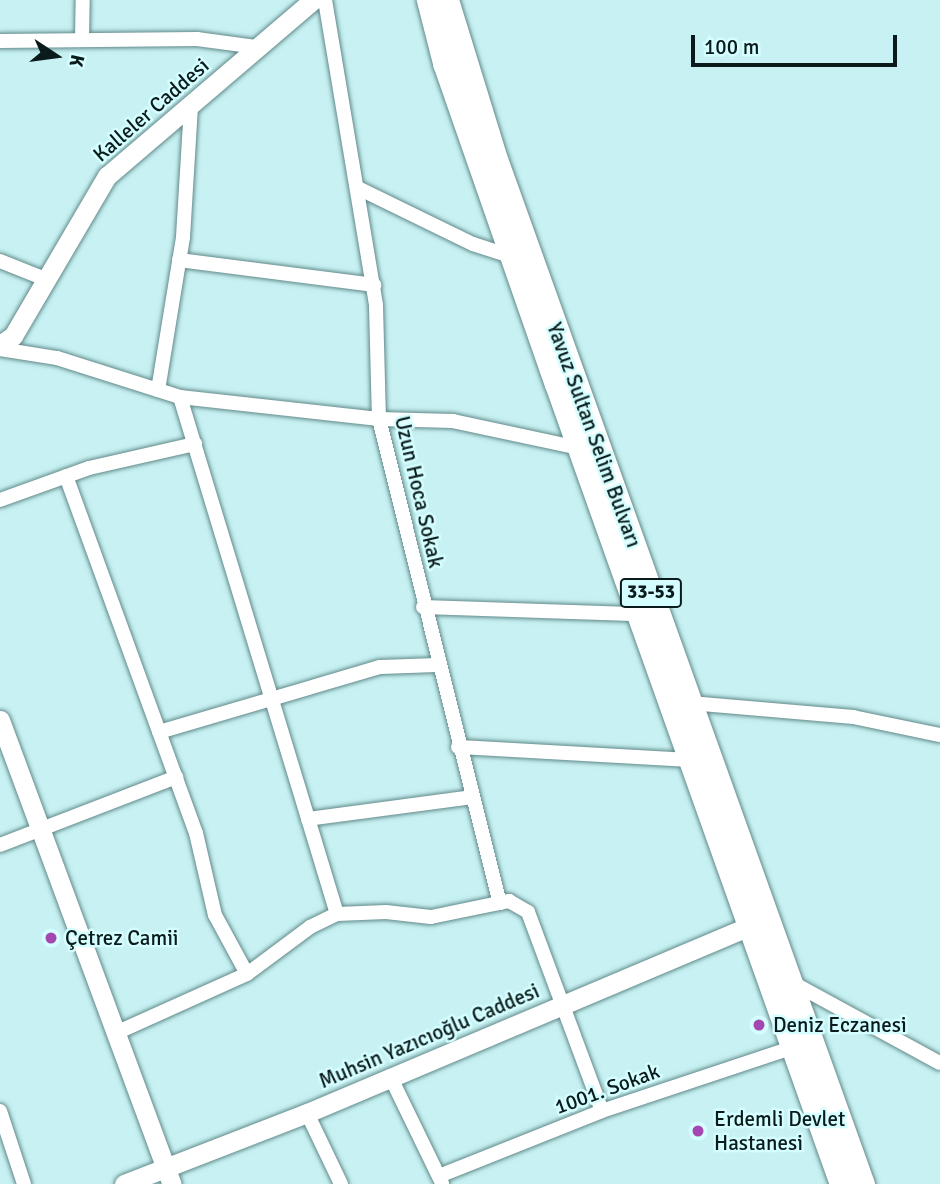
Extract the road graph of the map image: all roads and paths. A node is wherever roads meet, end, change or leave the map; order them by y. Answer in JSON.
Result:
{"nodes":[{"id":1,"x":83,"y":0,"type":"edge"},
{"id":2,"x":313,"y":0,"type":"edge"},
{"id":3,"x":326,"y":0,"type":"edge"},
{"id":4,"x":428,"y":0,"type":"edge"},
{"id":5,"x":447,"y":0,"type":"edge"},
{"id":6,"x":82,"y":39,"type":"junction"},
{"id":7,"x":0,"y":41,"type":"edge"},
{"id":8,"x":257,"y":47,"type":"junction"},
{"id":9,"x":191,"y":105,"type":"junction"},
{"id":10,"x":360,"y":189,"type":"junction"},
{"id":11,"x":511,"y":257,"type":"junction"},
{"id":12,"x":179,"y":260,"type":"junction"},
{"id":13,"x":0,"y":261,"type":"edge"},
{"id":14,"x":46,"y":279,"type":"junction"},
{"id":15,"x":373,"y":285,"type":"junction"},
{"id":16,"x":0,"y":347,"type":"edge"},
{"id":17,"x":158,"y":390,"type":"junction"},
{"id":18,"x":180,"y":397,"type":"junction"},
{"id":19,"x":379,"y":419,"type":"junction"},
{"id":20,"x":195,"y":444,"type":"junction"},
{"id":21,"x":579,"y":448,"type":"junction"},
{"id":22,"x":66,"y":476,"type":"junction"},
{"id":23,"x":0,"y":500,"type":"edge"},
{"id":24,"x":423,"y":607,"type":"junction"},
{"id":25,"x":639,"y":614,"type":"junction"},
{"id":26,"x":437,"y":665,"type":"junction"},
{"id":27,"x":275,"y":700,"type":"junction"},
{"id":28,"x":690,"y":703,"type":"junction"},
{"id":29,"x":0,"y":720,"type":"edge"},
{"id":30,"x":159,"y":732,"type":"junction"},
{"id":31,"x":940,"y":735,"type":"edge"},
{"id":32,"x":458,"y":747,"type":"junction"},
{"id":33,"x":692,"y":760,"type":"junction"},
{"id":34,"x":176,"y":777,"type":"junction"},
{"id":35,"x":471,"y":797,"type":"junction"},
{"id":36,"x":308,"y":819,"type":"junction"},
{"id":37,"x":39,"y":833,"type":"junction"},
{"id":38,"x":0,"y":845,"type":"edge"},
{"id":39,"x":500,"y":903,"type":"junction"},
{"id":40,"x":337,"y":914,"type":"junction"},
{"id":41,"x":751,"y":925,"type":"junction"},
{"id":42,"x":247,"y":974,"type":"junction"},
{"id":43,"x":793,"y":983,"type":"junction"},
{"id":44,"x":559,"y":1005,"type":"junction"},
{"id":45,"x":118,"y":1032,"type":"junction"},
{"id":46,"x":792,"y":1048,"type":"junction"},
{"id":47,"x":936,"y":1061,"type":"edge"},
{"id":48,"x":390,"y":1076,"type":"junction"},
{"id":49,"x":940,"y":1077,"type":"edge"},
{"id":50,"x":0,"y":1111,"type":"edge"},
{"id":51,"x":602,"y":1111,"type":"junction"},
{"id":52,"x":307,"y":1114,"type":"junction"},
{"id":53,"x":168,"y":1176,"type":"edge"},
{"id":54,"x":441,"y":1180,"type":"edge"},
{"id":55,"x":24,"y":1184,"type":"edge"},
{"id":56,"x":124,"y":1184,"type":"edge"},
{"id":57,"x":341,"y":1184,"type":"edge"},
{"id":58,"x":841,"y":1184,"type":"edge"},
{"id":59,"x":863,"y":1184,"type":"edge"}],
"edges":[{"from":1,"to":6,"type":"street"},
{"from":2,"to":8,"type":"street","name":"Kalleler Caddesi"},
{"from":3,"to":10,"type":"street","name":"Uzun Hoca Sokak"},
{"from":4,"to":11,"type":"main road","name":"Yavuz Sultan Selim Bulvarı","number":"33-53"},
{"from":5,"to":28,"type":"main road","name":"Yavuz Sultan Selim Bulvarı","number":"33-53"},
{"from":6,"to":7,"type":"street"},
{"from":6,"to":8,"type":"street"},
{"from":8,"to":9,"type":"street","name":"Kalleler Caddesi"},
{"from":9,"to":12,"type":"street"},
{"from":9,"to":14,"type":"street","name":"Kalleler Caddesi"},
{"from":10,"to":11,"type":"street"},
{"from":10,"to":15,"type":"street","name":"Uzun Hoca Sokak"},
{"from":11,"to":21,"type":"main road","name":"Yavuz Sultan Selim Bulvarı","number":"33-53"},
{"from":12,"to":15,"type":"street"},
{"from":12,"to":17,"type":"street"},
{"from":13,"to":14,"type":"street"},
{"from":14,"to":16,"type":"street","name":"Kalleler Caddesi"},
{"from":15,"to":19,"type":"street","name":"Uzun Hoca Sokak"},
{"from":16,"to":17,"type":"street"},
{"from":17,"to":18,"type":"street"},
{"from":18,"to":19,"type":"street"},
{"from":18,"to":20,"type":"street"},
{"from":19,"to":21,"type":"street"},
{"from":19,"to":24,"type":"street","name":"Uzun Hoca Sokak"},
{"from":20,"to":22,"type":"street"},
{"from":20,"to":27,"type":"street"},
{"from":21,"to":25,"type":"main road","name":"Yavuz Sultan Selim Bulvarı","number":"33-53"},
{"from":22,"to":23,"type":"street"},
{"from":22,"to":30,"type":"street"},
{"from":24,"to":25,"type":"street"},
{"from":24,"to":26,"type":"street","name":"Uzun Hoca Sokak"},
{"from":25,"to":33,"type":"main road","name":"Yavuz Sultan Selim Bulvarı","number":"33-53"},
{"from":26,"to":27,"type":"street"},
{"from":26,"to":32,"type":"street","name":"Uzun Hoca Sokak"},
{"from":27,"to":30,"type":"street"},
{"from":27,"to":36,"type":"street"},
{"from":28,"to":31,"type":"street"},
{"from":28,"to":43,"type":"main road","name":"Yavuz Sultan Selim Bulvarı","number":"33-53"},
{"from":29,"to":37,"type":"street"},
{"from":30,"to":34,"type":"street"},
{"from":32,"to":33,"type":"street"},
{"from":32,"to":35,"type":"street","name":"Uzun Hoca Sokak"},
{"from":33,"to":41,"type":"main road","name":"Yavuz Sultan Selim Bulvarı","number":"33-53"},
{"from":34,"to":37,"type":"street"},
{"from":34,"to":42,"type":"street"},
{"from":35,"to":36,"type":"street"},
{"from":35,"to":39,"type":"street","name":"Uzun Hoca Sokak"},
{"from":36,"to":40,"type":"street"},
{"from":37,"to":38,"type":"street"},
{"from":37,"to":45,"type":"street"},
{"from":39,"to":40,"type":"street"},
{"from":39,"to":44,"type":"street"},
{"from":40,"to":42,"type":"street"},
{"from":41,"to":44,"type":"street","name":"Muhsin Yazıcıoğlu Caddesi"},
{"from":41,"to":46,"type":"main road","name":"Yavuz Sultan Selim Bulvarı","number":"33-53"},
{"from":42,"to":45,"type":"street"},
{"from":43,"to":47,"type":"street"},
{"from":43,"to":59,"type":"main road","name":"Yavuz Sultan Selim Bulvarı","number":"33-53"},
{"from":44,"to":48,"type":"street","name":"Muhsin Yazıcıoğlu Caddesi"},
{"from":44,"to":51,"type":"street"},
{"from":45,"to":53,"type":"street"},
{"from":46,"to":51,"type":"street","name":"1001. Sokak"},
{"from":46,"to":58,"type":"main road","name":"Yavuz Sultan Selim Bulvarı","number":"33-53"},
{"from":47,"to":49,"type":"street"},
{"from":48,"to":52,"type":"street","name":"Muhsin Yazıcıoğlu Caddesi"},
{"from":48,"to":54,"type":"street"},
{"from":50,"to":55,"type":"street"},
{"from":51,"to":54,"type":"street","name":"1001. Sokak"},
{"from":52,"to":53,"type":"street","name":"Muhsin Yazıcıoğlu Caddesi"},
{"from":52,"to":57,"type":"street"},
{"from":53,"to":56,"type":"street","name":"Muhsin Yazıcıoğlu Caddesi"}]}
